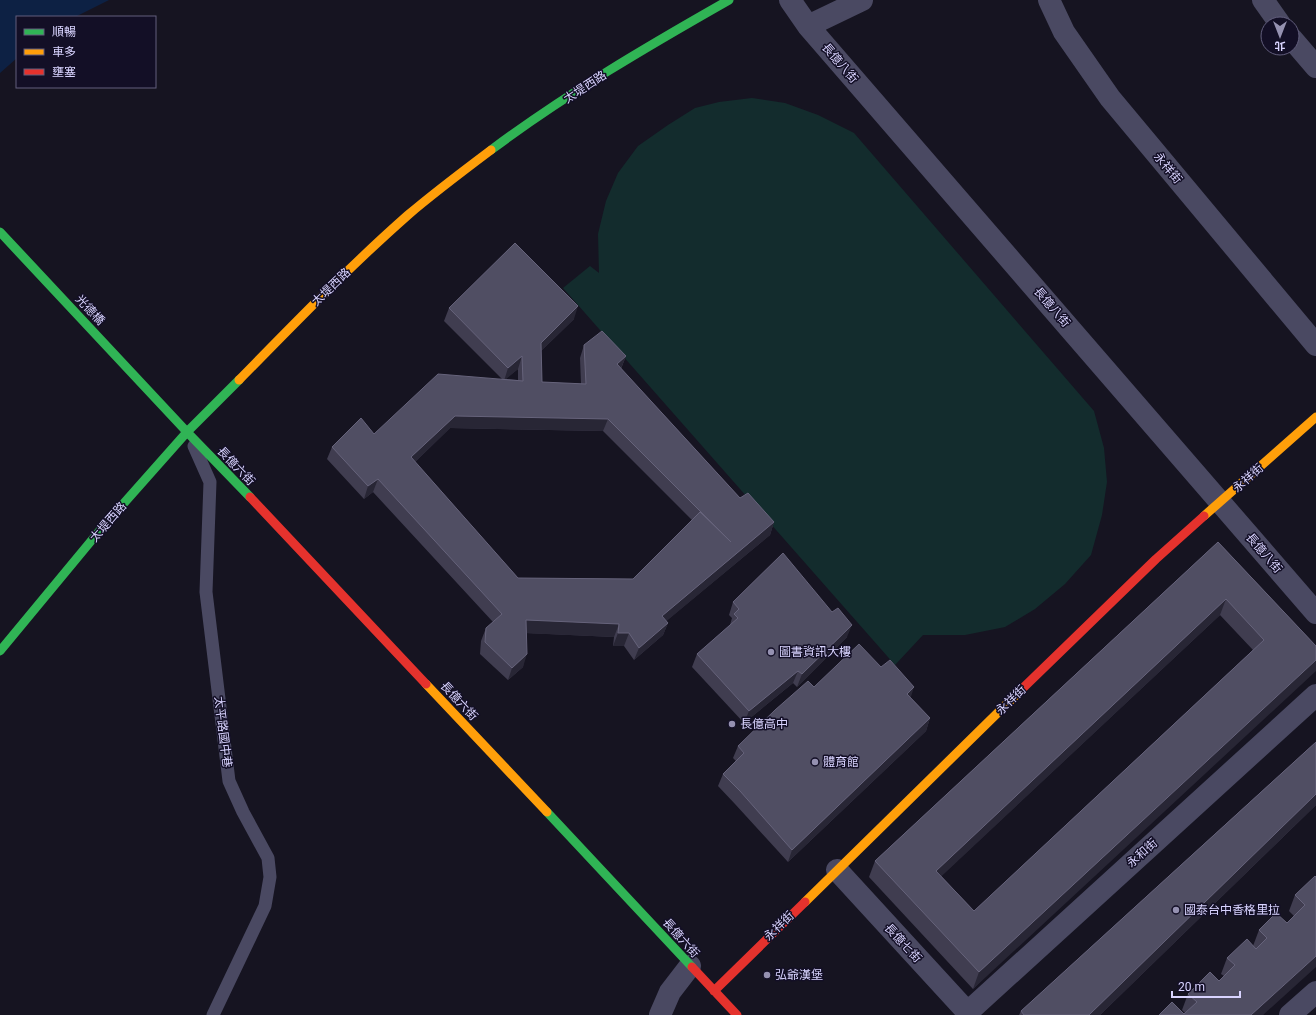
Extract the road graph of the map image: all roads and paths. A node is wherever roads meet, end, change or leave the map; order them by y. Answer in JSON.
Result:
{"nodes":[{"id":1,"x":729,"y":0,"type":"edge"},
{"id":2,"x":790,"y":0,"type":"edge"},
{"id":3,"x":862,"y":0,"type":"edge"},
{"id":4,"x":1049,"y":0,"type":"edge"},
{"id":5,"x":1263,"y":0,"type":"edge"},
{"id":6,"x":1274,"y":16,"type":"edge"},
{"id":7,"x":808,"y":26,"type":"junction"},
{"id":8,"x":1300,"y":48,"type":"edge"},
{"id":9,"x":1316,"y":67,"type":"edge"},
{"id":10,"x":0,"y":232,"type":"edge"},
{"id":11,"x":1316,"y":345,"type":"edge"},
{"id":12,"x":162,"y":404,"type":"joint"},
{"id":13,"x":1316,"y":417,"type":"edge"},
{"id":14,"x":187,"y":432,"type":"junction"},
{"id":15,"x":1221,"y":503,"type":"junction"},
{"id":16,"x":1316,"y":613,"type":"edge"},
{"id":17,"x":0,"y":652,"type":"edge"},
{"id":18,"x":1316,"y":694,"type":"edge"},
{"id":19,"x":837,"y":870,"type":"junction"},
{"id":20,"x":690,"y":966,"type":"junction"},
{"id":21,"x":714,"y":991,"type":"junction"},
{"id":22,"x":969,"y":1014,"type":"edge"},
{"id":23,"x":212,"y":1015,"type":"edge"},
{"id":24,"x":660,"y":1015,"type":"edge"},
{"id":25,"x":737,"y":1015,"type":"edge"}],
"edges":[{"from":1,"to":14,"type":"street","name":"太堤西路"},
{"from":2,"to":7,"type":"street","name":"長億八街"},
{"from":3,"to":7,"type":"street"},
{"from":4,"to":11,"type":"street","name":"永祥街"},
{"from":5,"to":6,"type":"street"},
{"from":7,"to":15,"type":"street","name":"長億八街"},
{"from":8,"to":9,"type":"street"},
{"from":10,"to":12,"type":"street","name":"光德橋"},
{"from":12,"to":14,"type":"street","name":"長億六街"},
{"from":13,"to":15,"type":"street","name":"永祥街"},
{"from":14,"to":17,"type":"street","name":"太堤西路"},
{"from":14,"to":20,"type":"street","name":"長億六街"},
{"from":14,"to":23,"type":"lane","name":"太平路國中巷"},
{"from":15,"to":16,"type":"street","name":"長億八街"},
{"from":15,"to":19,"type":"street","name":"永祥街"},
{"from":18,"to":22,"type":"street","name":"永和街"},
{"from":19,"to":21,"type":"street","name":"永祥街"},
{"from":19,"to":22,"type":"street","name":"長億七街"},
{"from":20,"to":21,"type":"street","name":"長億六街"},
{"from":20,"to":24,"type":"street"},
{"from":21,"to":25,"type":"street","name":"長億六街"}]}
